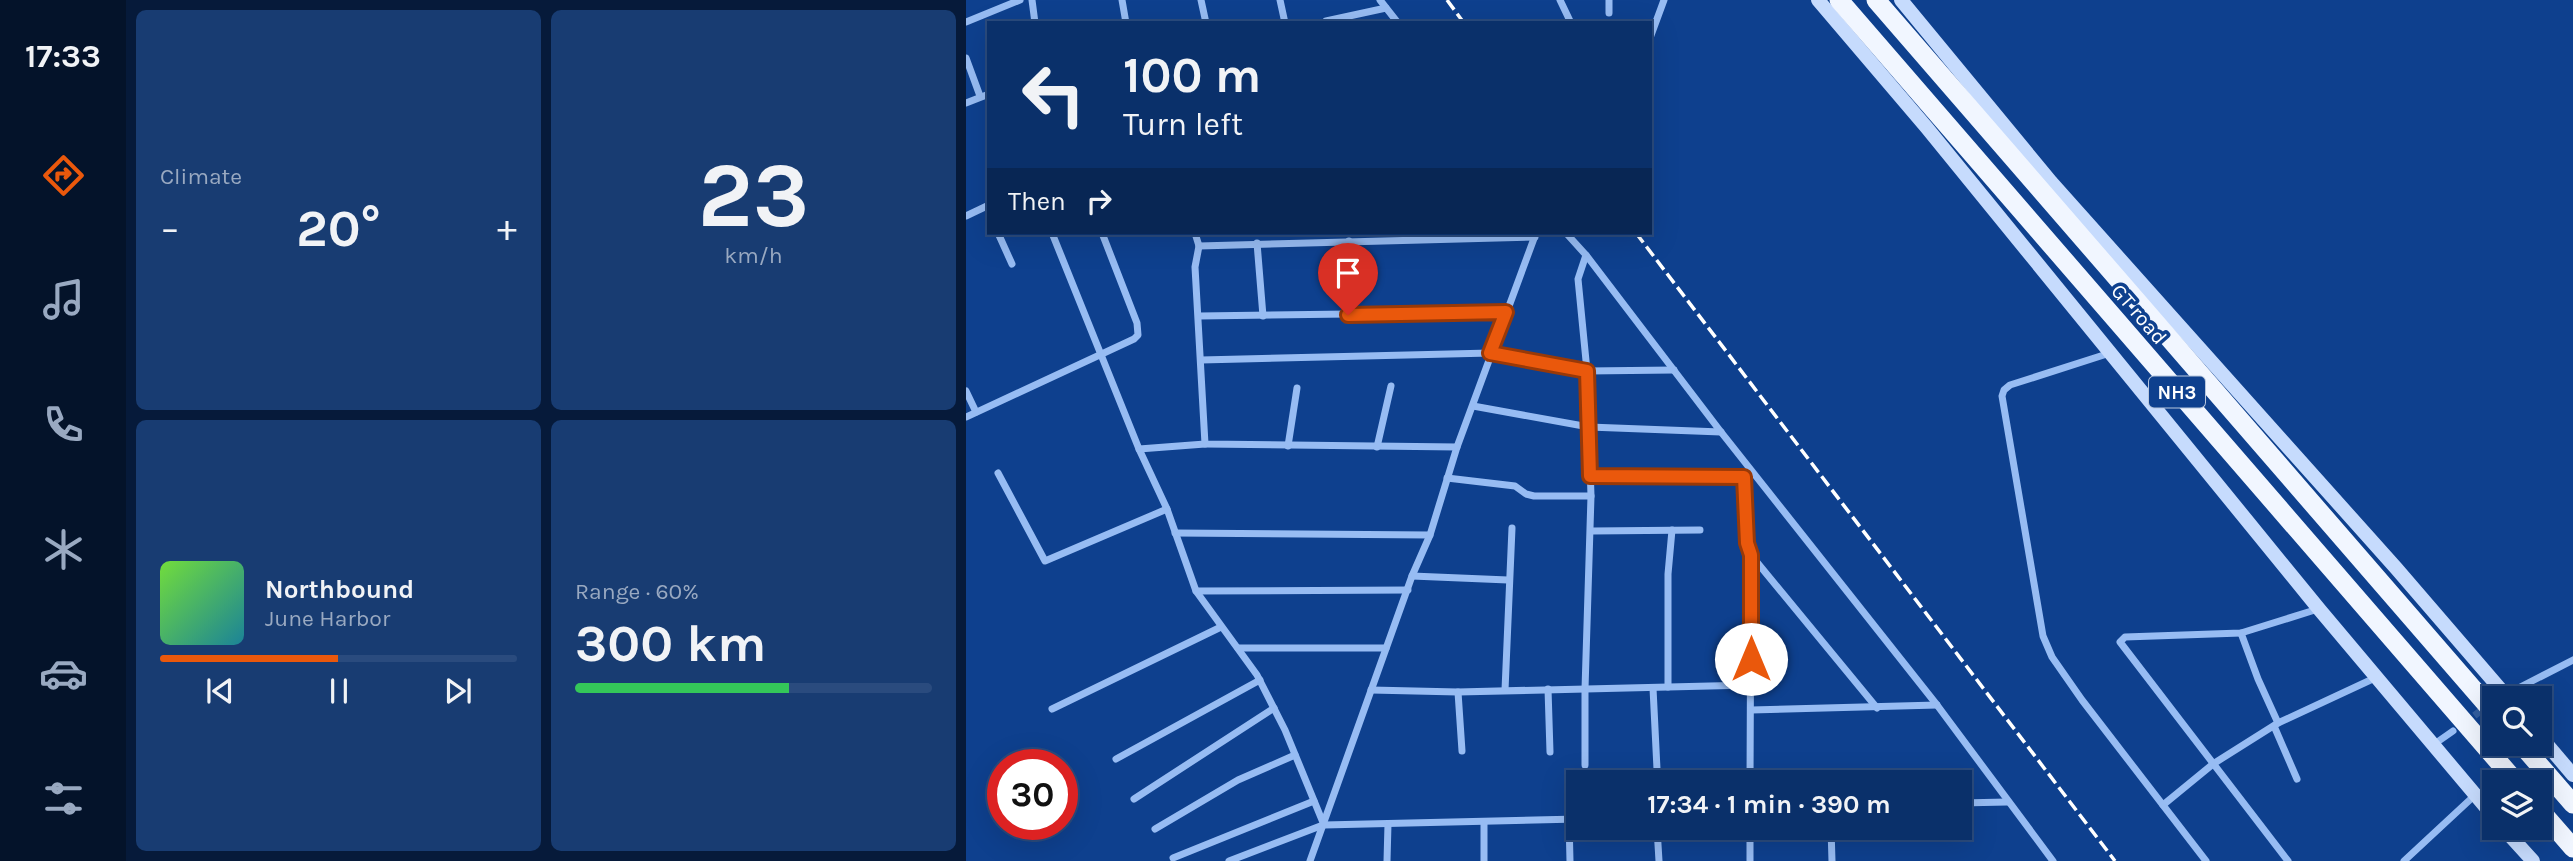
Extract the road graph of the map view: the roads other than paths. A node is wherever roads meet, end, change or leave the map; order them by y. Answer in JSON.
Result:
{"nodes":[{"id":1,"x":1020,"y":0,"type":"edge"},
{"id":2,"x":1032,"y":0,"type":"edge"},
{"id":3,"x":1122,"y":0,"type":"edge"},
{"id":4,"x":1201,"y":0,"type":"edge"},
{"id":5,"x":1280,"y":0,"type":"edge"},
{"id":6,"x":1380,"y":0,"type":"edge"},
{"id":7,"x":1560,"y":0,"type":"edge"},
{"id":8,"x":1609,"y":0,"type":"edge"},
{"id":9,"x":1664,"y":0,"type":"edge"},
{"id":10,"x":1818,"y":0,"type":"edge"},
{"id":11,"x":1839,"y":0,"type":"edge"},
{"id":12,"x":1876,"y":0,"type":"edge"},
{"id":13,"x":1901,"y":0,"type":"edge"},
{"id":14,"x":1386,"y":8,"type":"junction"},
{"id":15,"x":1609,"y":13,"type":"dead end"},
{"id":16,"x":1035,"y":21,"type":"edge"},
{"id":17,"x":1126,"y":21,"type":"edge"},
{"id":18,"x":1206,"y":21,"type":"edge"},
{"id":19,"x":1285,"y":21,"type":"edge"},
{"id":20,"x":1325,"y":21,"type":"edge"},
{"id":21,"x":1396,"y":21,"type":"edge"},
{"id":22,"x":1570,"y":21,"type":"edge"},
{"id":23,"x":966,"y":22,"type":"edge"},
{"id":24,"x":1652,"y":33,"type":"edge"},
{"id":25,"x":966,"y":58,"type":"edge"},
{"id":26,"x":987,"y":94,"type":"edge"},
{"id":27,"x":980,"y":96,"type":"junction"},
{"id":28,"x":966,"y":103,"type":"edge"},
{"id":29,"x":987,"y":208,"type":"edge"},
{"id":30,"x":966,"y":216,"type":"edge"},
{"id":31,"x":999,"y":235,"type":"edge"},
{"id":32,"x":1053,"y":235,"type":"edge"},
{"id":33,"x":1103,"y":235,"type":"edge"},
{"id":34,"x":1196,"y":235,"type":"edge"},
{"id":35,"x":1268,"y":235,"type":"edge"},
{"id":36,"x":1535,"y":235,"type":"edge"},
{"id":37,"x":1568,"y":235,"type":"edge"},
{"id":38,"x":1349,"y":241,"type":"junction"},
{"id":39,"x":1257,"y":243,"type":"junction"},
{"id":40,"x":1270,"y":244,"type":"junction"},
{"id":41,"x":1199,"y":246,"type":"junction"},
{"id":42,"x":1586,"y":255,"type":"junction"},
{"id":43,"x":1012,"y":264,"type":"dead end"},
{"id":44,"x":1506,"y":312,"type":"junction"},
{"id":45,"x":1348,"y":315,"type":"junction"},
{"id":46,"x":1199,"y":316,"type":"junction"},
{"id":47,"x":1263,"y":316,"type":"junction"},
{"id":48,"x":1490,"y":353,"type":"junction"},
{"id":49,"x":2110,"y":353,"type":"junction"},
{"id":50,"x":1101,"y":354,"type":"junction"},
{"id":51,"x":1201,"y":360,"type":"junction"},
{"id":52,"x":1674,"y":370,"type":"junction"},
{"id":53,"x":1587,"y":371,"type":"junction"},
{"id":54,"x":1391,"y":386,"type":"dead end"},
{"id":55,"x":1297,"y":388,"type":"dead end"},
{"id":56,"x":966,"y":391,"type":"edge"},
{"id":57,"x":1473,"y":407,"type":"junction"},
{"id":58,"x":976,"y":412,"type":"junction"},
{"id":59,"x":966,"y":417,"type":"edge"},
{"id":60,"x":1590,"y":427,"type":"junction"},
{"id":61,"x":1721,"y":432,"type":"junction"},
{"id":62,"x":1205,"y":444,"type":"junction"},
{"id":63,"x":1288,"y":446,"type":"junction"},
{"id":64,"x":1377,"y":447,"type":"junction"},
{"id":65,"x":1457,"y":447,"type":"junction"},
{"id":66,"x":1139,"y":449,"type":"junction"},
{"id":67,"x":998,"y":473,"type":"dead end"},
{"id":68,"x":1590,"y":476,"type":"junction"},
{"id":69,"x":1447,"y":478,"type":"junction"},
{"id":70,"x":1591,"y":496,"type":"junction"},
{"id":71,"x":1167,"y":509,"type":"junction"},
{"id":72,"x":1512,"y":528,"type":"dead end"},
{"id":73,"x":1672,"y":530,"type":"junction"},
{"id":74,"x":1700,"y":530,"type":"dead end"},
{"id":75,"x":1592,"y":531,"type":"junction"},
{"id":76,"x":1175,"y":533,"type":"junction"},
{"id":77,"x":1430,"y":535,"type":"junction"},
{"id":78,"x":1751,"y":555,"type":"junction"},
{"id":79,"x":1412,"y":576,"type":"junction"},
{"id":80,"x":1508,"y":580,"type":"junction"},
{"id":81,"x":1408,"y":590,"type":"junction"},
{"id":82,"x":1196,"y":591,"type":"junction"},
{"id":83,"x":2319,"y":609,"type":"junction"},
{"id":84,"x":1221,"y":627,"type":"junction"},
{"id":85,"x":2241,"y":633,"type":"junction"},
{"id":86,"x":1386,"y":648,"type":"junction"},
{"id":87,"x":1238,"y":649,"type":"junction"},
{"id":88,"x":2573,"y":660,"type":"edge"},
{"id":89,"x":2377,"y":677,"type":"junction"},
{"id":90,"x":1260,"y":680,"type":"junction"},
{"id":91,"x":1751,"y":685,"type":"junction"},
{"id":92,"x":2495,"y":686,"type":"edge"},
{"id":93,"x":2525,"y":686,"type":"edge"},
{"id":94,"x":1668,"y":687,"type":"junction"},
{"id":95,"x":1653,"y":688,"type":"junction"},
{"id":96,"x":1548,"y":689,"type":"junction"},
{"id":97,"x":1584,"y":689,"type":"junction"},
{"id":98,"x":1371,"y":690,"type":"junction"},
{"id":99,"x":1505,"y":690,"type":"junction"},
{"id":100,"x":1458,"y":692,"type":"junction"},
{"id":101,"x":2482,"y":698,"type":"edge"},
{"id":102,"x":1937,"y":705,"type":"junction"},
{"id":103,"x":1274,"y":708,"type":"junction"},
{"id":104,"x":1877,"y":708,"type":"junction"},
{"id":105,"x":1052,"y":709,"type":"dead end"},
{"id":106,"x":1751,"y":710,"type":"junction"},
{"id":107,"x":2276,"y":725,"type":"junction"},
{"id":108,"x":2453,"y":731,"type":"dead end"},
{"id":109,"x":2433,"y":745,"type":"junction"},
{"id":110,"x":2552,"y":750,"type":"edge"},
{"id":111,"x":1462,"y":751,"type":"dead end"},
{"id":112,"x":1550,"y":752,"type":"dead end"},
{"id":113,"x":1295,"y":755,"type":"junction"},
{"id":114,"x":2531,"y":756,"type":"edge"},
{"id":115,"x":1116,"y":759,"type":"dead end"},
{"id":116,"x":2213,"y":764,"type":"junction"},
{"id":117,"x":1585,"y":765,"type":"dead end"},
{"id":118,"x":1657,"y":769,"type":"dead end"},
{"id":119,"x":1750,"y":770,"type":"edge"},
{"id":120,"x":2506,"y":770,"type":"edge"},
{"id":121,"x":2573,"y":775,"type":"edge"},
{"id":122,"x":2297,"y":779,"type":"dead end"},
{"id":123,"x":2474,"y":796,"type":"junction"},
{"id":124,"x":1134,"y":799,"type":"dead end"},
{"id":125,"x":1314,"y":801,"type":"junction"},
{"id":126,"x":2007,"y":802,"type":"junction"},
{"id":127,"x":1972,"y":803,"type":"edge"},
{"id":128,"x":2163,"y":804,"type":"junction"},
{"id":129,"x":2482,"y":804,"type":"edge"},
{"id":130,"x":2573,"y":804,"type":"edge"},
{"id":131,"x":1566,"y":819,"type":"edge"},
{"id":132,"x":1484,"y":822,"type":"junction"},
{"id":133,"x":1388,"y":824,"type":"junction"},
{"id":134,"x":2552,"y":824,"type":"edge"},
{"id":135,"x":1324,"y":825,"type":"junction"},
{"id":136,"x":1155,"y":829,"type":"dead end"},
{"id":137,"x":1570,"y":840,"type":"edge"},
{"id":138,"x":1658,"y":840,"type":"edge"},
{"id":139,"x":1750,"y":840,"type":"edge"},
{"id":140,"x":1831,"y":840,"type":"edge"},
{"id":141,"x":2514,"y":840,"type":"edge"},
{"id":142,"x":2573,"y":848,"type":"edge"},
{"id":143,"x":1173,"y":858,"type":"dead end"},
{"id":144,"x":1229,"y":861,"type":"edge"},
{"id":145,"x":1310,"y":861,"type":"edge"},
{"id":146,"x":1387,"y":861,"type":"edge"},
{"id":147,"x":1484,"y":861,"type":"edge"},
{"id":148,"x":1570,"y":861,"type":"edge"},
{"id":149,"x":1659,"y":861,"type":"edge"},
{"id":150,"x":1751,"y":861,"type":"edge"},
{"id":151,"x":1832,"y":861,"type":"edge"},
{"id":152,"x":2053,"y":861,"type":"edge"},
{"id":153,"x":2206,"y":861,"type":"edge"},
{"id":154,"x":2288,"y":861,"type":"edge"},
{"id":155,"x":2403,"y":861,"type":"edge"},
{"id":156,"x":2533,"y":861,"type":"edge"}],
"edges":[{"from":1,"to":23,"type":"street"},
{"from":2,"to":16,"type":"street"},
{"from":3,"to":17,"type":"street"},
{"from":4,"to":18,"type":"street"},
{"from":5,"to":19,"type":"street"},
{"from":6,"to":14,"type":"street"},
{"from":7,"to":22,"type":"street"},
{"from":8,"to":15,"type":"street"},
{"from":9,"to":24,"type":"street"},
{"from":10,"to":49,"type":"main road"},
{"from":11,"to":120,"type":"highway","name":"GT road","number":"NH3"},
{"from":12,"to":101,"type":"highway","name":"GT road","number":"NH3"},
{"from":13,"to":92,"type":"main road"},
{"from":14,"to":20,"type":"street"},
{"from":14,"to":21,"type":"street"},
{"from":25,"to":27,"type":"street"},
{"from":26,"to":27,"type":"street"},
{"from":27,"to":28,"type":"street"},
{"from":29,"to":30,"type":"street"},
{"from":31,"to":43,"type":"street"},
{"from":32,"to":50,"type":"street"},
{"from":33,"to":50,"type":"street"},
{"from":34,"to":41,"type":"street"},
{"from":35,"to":40,"type":"street"},
{"from":36,"to":38,"type":"street"},
{"from":36,"to":44,"type":"street"},
{"from":37,"to":42,"type":"street"},
{"from":38,"to":40,"type":"street"},
{"from":38,"to":45,"type":"street"},
{"from":39,"to":40,"type":"street"},
{"from":39,"to":41,"type":"street"},
{"from":39,"to":47,"type":"street"},
{"from":41,"to":46,"type":"street"},
{"from":42,"to":52,"type":"street"},
{"from":42,"to":53,"type":"street"},
{"from":44,"to":45,"type":"street"},
{"from":44,"to":48,"type":"street"},
{"from":45,"to":47,"type":"street"},
{"from":46,"to":47,"type":"street"},
{"from":46,"to":51,"type":"street"},
{"from":48,"to":51,"type":"street"},
{"from":48,"to":53,"type":"street"},
{"from":48,"to":57,"type":"street"},
{"from":49,"to":83,"type":"main road"},
{"from":49,"to":128,"type":"street"},
{"from":50,"to":58,"type":"street"},
{"from":50,"to":66,"type":"street"},
{"from":51,"to":62,"type":"street"},
{"from":52,"to":53,"type":"street"},
{"from":52,"to":61,"type":"street"},
{"from":53,"to":60,"type":"street"},
{"from":54,"to":64,"type":"street"},
{"from":55,"to":63,"type":"street"},
{"from":56,"to":58,"type":"street"},
{"from":57,"to":60,"type":"street"},
{"from":57,"to":65,"type":"street"},
{"from":58,"to":59,"type":"street"},
{"from":60,"to":61,"type":"street"},
{"from":60,"to":68,"type":"street"},
{"from":61,"to":102,"type":"street"},
{"from":62,"to":63,"type":"street"},
{"from":62,"to":66,"type":"street"},
{"from":63,"to":64,"type":"street"},
{"from":64,"to":65,"type":"street"},
{"from":65,"to":69,"type":"street"},
{"from":66,"to":71,"type":"street"},
{"from":67,"to":71,"type":"street"},
{"from":68,"to":70,"type":"street"},
{"from":68,"to":78,"type":"street"},
{"from":69,"to":70,"type":"street"},
{"from":69,"to":77,"type":"street"},
{"from":70,"to":75,"type":"street"},
{"from":71,"to":76,"type":"street"},
{"from":72,"to":80,"type":"street"},
{"from":73,"to":74,"type":"street"},
{"from":73,"to":75,"type":"street"},
{"from":73,"to":94,"type":"street"},
{"from":75,"to":97,"type":"street"},
{"from":76,"to":77,"type":"street"},
{"from":76,"to":82,"type":"street"},
{"from":77,"to":79,"type":"street"},
{"from":78,"to":91,"type":"street"},
{"from":78,"to":104,"type":"street"},
{"from":79,"to":80,"type":"street"},
{"from":79,"to":81,"type":"street"},
{"from":80,"to":99,"type":"street"},
{"from":81,"to":82,"type":"street"},
{"from":81,"to":86,"type":"street"},
{"from":82,"to":84,"type":"street"},
{"from":83,"to":85,"type":"street"},
{"from":83,"to":89,"type":"main road"},
{"from":84,"to":87,"type":"street"},
{"from":84,"to":105,"type":"street"},
{"from":85,"to":107,"type":"street"},
{"from":85,"to":116,"type":"street"},
{"from":86,"to":87,"type":"street"},
{"from":86,"to":98,"type":"street"},
{"from":87,"to":90,"type":"street"},
{"from":88,"to":93,"type":"street"},
{"from":89,"to":107,"type":"street"},
{"from":89,"to":109,"type":"main road"},
{"from":90,"to":103,"type":"street"},
{"from":90,"to":115,"type":"street"},
{"from":91,"to":94,"type":"street"},
{"from":91,"to":106,"type":"street"},
{"from":94,"to":95,"type":"street"},
{"from":95,"to":97,"type":"street"},
{"from":95,"to":118,"type":"street"},
{"from":96,"to":97,"type":"street"},
{"from":96,"to":99,"type":"street"},
{"from":96,"to":112,"type":"street"},
{"from":97,"to":117,"type":"street"},
{"from":98,"to":100,"type":"street"},
{"from":98,"to":135,"type":"street"},
{"from":99,"to":100,"type":"street"},
{"from":100,"to":111,"type":"street"},
{"from":102,"to":104,"type":"street"},
{"from":102,"to":126,"type":"street"},
{"from":103,"to":113,"type":"street"},
{"from":103,"to":124,"type":"street"},
{"from":104,"to":106,"type":"street"},
{"from":106,"to":119,"type":"street"},
{"from":107,"to":116,"type":"street"},
{"from":107,"to":122,"type":"street"},
{"from":108,"to":109,"type":"street"},
{"from":109,"to":123,"type":"main road"},
{"from":110,"to":121,"type":"main road"},
{"from":113,"to":125,"type":"street"},
{"from":113,"to":136,"type":"street"},
{"from":114,"to":130,"type":"highway"},
{"from":116,"to":128,"type":"street"},
{"from":116,"to":154,"type":"street"},
{"from":123,"to":129,"type":"main road"},
{"from":123,"to":155,"type":"street"},
{"from":125,"to":135,"type":"street"},
{"from":125,"to":143,"type":"street"},
{"from":126,"to":127,"type":"street"},
{"from":126,"to":152,"type":"street"},
{"from":128,"to":153,"type":"street"},
{"from":131,"to":132,"type":"street"},
{"from":132,"to":133,"type":"street"},
{"from":132,"to":147,"type":"street"},
{"from":133,"to":135,"type":"street"},
{"from":133,"to":146,"type":"street"},
{"from":134,"to":142,"type":"highway"},
{"from":135,"to":144,"type":"street"},
{"from":135,"to":145,"type":"street"},
{"from":137,"to":148,"type":"street"},
{"from":138,"to":149,"type":"street"},
{"from":139,"to":150,"type":"street"},
{"from":140,"to":151,"type":"street"},
{"from":141,"to":156,"type":"main road"}]}
